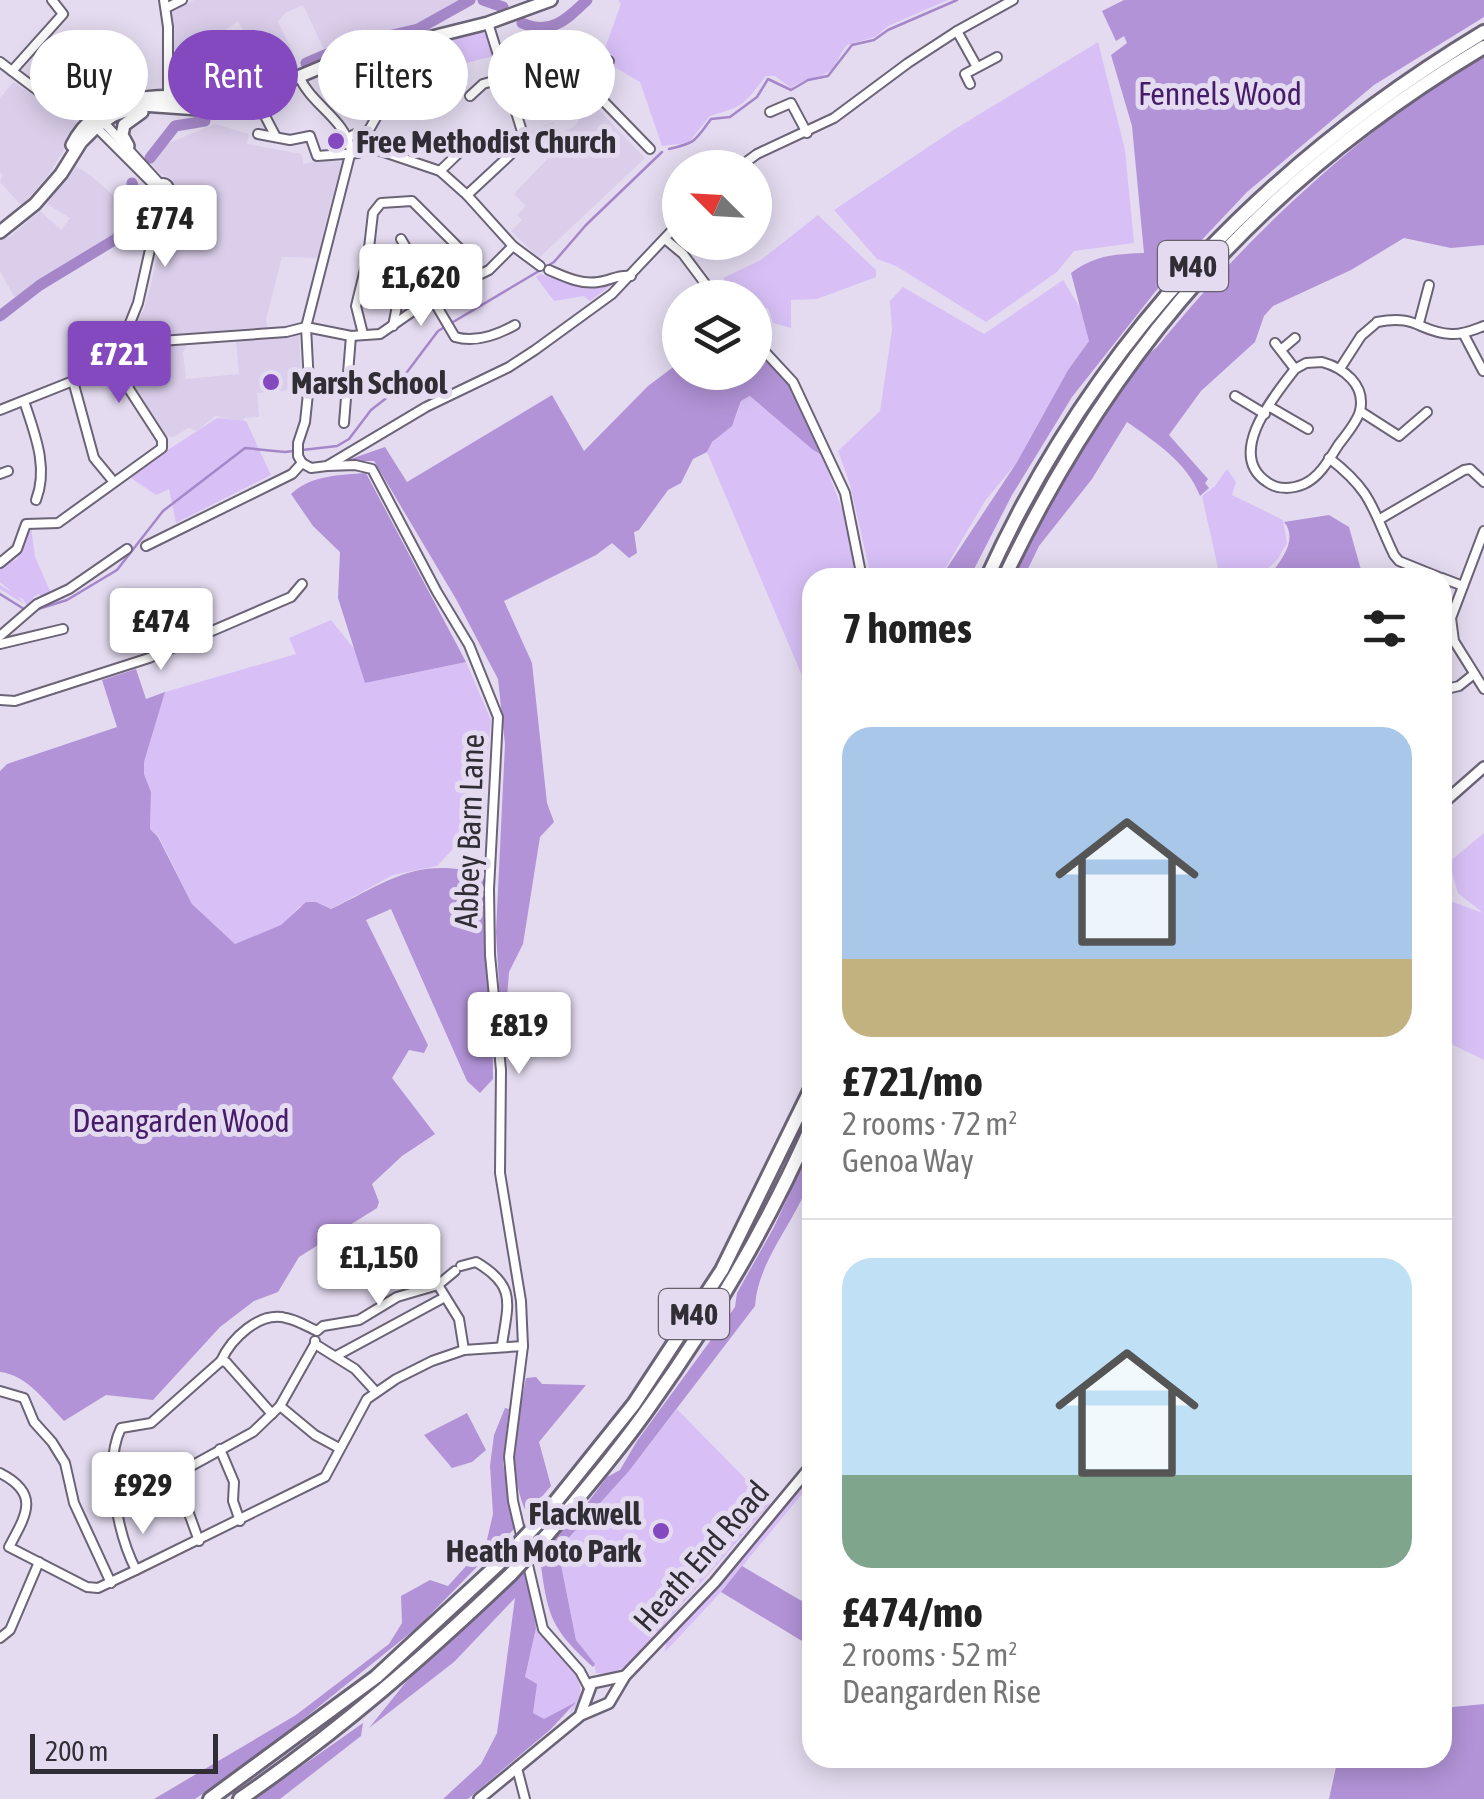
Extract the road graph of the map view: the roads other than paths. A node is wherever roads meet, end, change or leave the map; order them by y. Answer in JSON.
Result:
{"nodes":[{"id":1,"x":52,"y":0,"type":"edge"},
{"id":2,"x":182,"y":0,"type":"edge"},
{"id":3,"x":552,"y":0,"type":"edge"},
{"id":4,"x":1014,"y":0,"type":"edge"},
{"id":5,"x":165,"y":4,"type":"edge"},
{"id":6,"x":488,"y":23,"type":"junction"},
{"id":7,"x":459,"y":30,"type":"edge"},
{"id":8,"x":490,"y":30,"type":"edge"},
{"id":9,"x":957,"y":31,"type":"junction"},
{"id":10,"x":1484,"y":32,"type":"edge"},
{"id":11,"x":1484,"y":47,"type":"edge"},
{"id":12,"x":997,"y":57,"type":"dead end"},
{"id":13,"x":0,"y":62,"type":"edge"},
{"id":14,"x":977,"y":67,"type":"junction"},
{"id":15,"x":318,"y":69,"type":"edge"},
{"id":16,"x":12,"y":71,"type":"junction"},
{"id":17,"x":299,"y":76,"type":"joint"},
{"id":18,"x":488,"y":83,"type":"edge"},
{"id":19,"x":970,"y":84,"type":"dead end"},
{"id":20,"x":30,"y":85,"type":"edge"},
{"id":21,"x":470,"y":96,"type":"dead end"},
{"id":22,"x":168,"y":102,"type":"junction"},
{"id":23,"x":148,"y":104,"type":"edge"},
{"id":24,"x":770,"y":112,"type":"dead end"},
{"id":25,"x":615,"y":113,"type":"edge"},
{"id":26,"x":95,"y":120,"type":"junction"},
{"id":27,"x":266,"y":120,"type":"edge"},
{"id":28,"x":377,"y":120,"type":"edge"},
{"id":29,"x":520,"y":120,"type":"edge"},
{"id":30,"x":808,"y":133,"type":"junction"},
{"id":31,"x":258,"y":134,"type":"dead end"},
{"id":32,"x":276,"y":138,"type":"junction"},
{"id":33,"x":349,"y":138,"type":"junction"},
{"id":34,"x":365,"y":142,"type":"junction"},
{"id":35,"x":467,"y":145,"type":"dead end"},
{"id":36,"x":128,"y":146,"type":"junction"},
{"id":37,"x":650,"y":149,"type":"dead end"},
{"id":38,"x":768,"y":150,"type":"edge"},
{"id":39,"x":352,"y":151,"type":"junction"},
{"id":40,"x":440,"y":171,"type":"junction"},
{"id":41,"x":160,"y":189,"type":"junction"},
{"id":42,"x":467,"y":194,"type":"junction"},
{"id":43,"x":0,"y":232,"type":"edge"},
{"id":44,"x":401,"y":239,"type":"dead end"},
{"id":45,"x":662,"y":242,"type":"edge"},
{"id":46,"x":513,"y":246,"type":"junction"},
{"id":47,"x":408,"y":251,"type":"junction"},
{"id":48,"x":478,"y":275,"type":"junction"},
{"id":49,"x":630,"y":276,"type":"junction"},
{"id":50,"x":1429,"y":284,"type":"dead end"},
{"id":51,"x":448,"y":289,"type":"junction"},
{"id":52,"x":432,"y":298,"type":"junction"},
{"id":53,"x":1419,"y":324,"type":"junction"},
{"id":54,"x":515,"y":325,"type":"dead end"},
{"id":55,"x":393,"y":326,"type":"junction"},
{"id":56,"x":1484,"y":326,"type":"edge"},
{"id":57,"x":306,"y":327,"type":"junction"},
{"id":58,"x":1463,"y":333,"type":"junction"},
{"id":59,"x":362,"y":334,"type":"junction"},
{"id":60,"x":350,"y":336,"type":"junction"},
{"id":61,"x":1294,"y":338,"type":"dead end"},
{"id":62,"x":128,"y":340,"type":"junction"},
{"id":63,"x":115,"y":352,"type":"junction"},
{"id":64,"x":125,"y":357,"type":"junction"},
{"id":65,"x":772,"y":359,"type":"edge"},
{"id":66,"x":1341,"y":367,"type":"junction"},
{"id":67,"x":1296,"y":369,"type":"junction"},
{"id":68,"x":1483,"y":372,"type":"edge"},
{"id":69,"x":73,"y":381,"type":"junction"},
{"id":70,"x":1236,"y":396,"type":"dead end"},
{"id":71,"x":24,"y":401,"type":"junction"},
{"id":72,"x":0,"y":410,"type":"edge"},
{"id":73,"x":1267,"y":411,"type":"junction"},
{"id":74,"x":1360,"y":411,"type":"junction"},
{"id":75,"x":1427,"y":412,"type":"dead end"},
{"id":76,"x":344,"y":423,"type":"dead end"},
{"id":77,"x":1308,"y":430,"type":"dead end"},
{"id":78,"x":1330,"y":458,"type":"junction"},
{"id":79,"x":300,"y":460,"type":"junction"},
{"id":80,"x":326,"y":466,"type":"junction"},
{"id":81,"x":113,"y":481,"type":"junction"},
{"id":82,"x":1484,"y":482,"type":"edge"},
{"id":83,"x":36,"y":500,"type":"dead end"},
{"id":84,"x":1380,"y":519,"type":"junction"},
{"id":85,"x":1484,"y":531,"type":"edge"},
{"id":86,"x":146,"y":546,"type":"dead end"},
{"id":87,"x":128,"y":549,"type":"dead end"},
{"id":88,"x":0,"y":563,"type":"edge"},
{"id":89,"x":860,"y":568,"type":"edge"},
{"id":90,"x":992,"y":568,"type":"edge"},
{"id":91,"x":1009,"y":568,"type":"edge"},
{"id":92,"x":1421,"y":568,"type":"edge"},
{"id":93,"x":1452,"y":582,"type":"edge"},
{"id":94,"x":302,"y":584,"type":"dead end"},
{"id":95,"x":1463,"y":586,"type":"junction"},
{"id":96,"x":1452,"y":615,"type":"edge"},
{"id":97,"x":64,"y":629,"type":"dead end"},
{"id":98,"x":1452,"y":632,"type":"edge"},
{"id":99,"x":0,"y":636,"type":"edge"},
{"id":100,"x":0,"y":644,"type":"edge"},
{"id":101,"x":1474,"y":674,"type":"junction"},
{"id":102,"x":1452,"y":688,"type":"edge"},
{"id":103,"x":1484,"y":689,"type":"edge"},
{"id":104,"x":0,"y":700,"type":"edge"},
{"id":105,"x":1484,"y":767,"type":"edge"},
{"id":106,"x":1452,"y":795,"type":"edge"},
{"id":107,"x":802,"y":1109,"type":"edge"},
{"id":108,"x":802,"y":1145,"type":"edge"},
{"id":109,"x":438,"y":1285,"type":"junction"},
{"id":110,"x":445,"y":1297,"type":"junction"},
{"id":111,"x":317,"y":1331,"type":"junction"},
{"id":112,"x":314,"y":1344,"type":"junction"},
{"id":113,"x":502,"y":1346,"type":"junction"},
{"id":114,"x":523,"y":1346,"type":"junction"},
{"id":115,"x":464,"y":1350,"type":"junction"},
{"id":116,"x":336,"y":1356,"type":"junction"},
{"id":117,"x":221,"y":1361,"type":"junction"},
{"id":118,"x":0,"y":1390,"type":"edge"},
{"id":119,"x":376,"y":1392,"type":"junction"},
{"id":120,"x":280,"y":1406,"type":"junction"},
{"id":121,"x":272,"y":1414,"type":"junction"},
{"id":122,"x":339,"y":1448,"type":"junction"},
{"id":123,"x":220,"y":1449,"type":"junction"},
{"id":124,"x":0,"y":1473,"type":"edge"},
{"id":125,"x":174,"y":1475,"type":"junction"},
{"id":126,"x":802,"y":1477,"type":"edge"},
{"id":127,"x":114,"y":1487,"type":"junction"},
{"id":128,"x":240,"y":1521,"type":"junction"},
{"id":129,"x":199,"y":1541,"type":"junction"},
{"id":130,"x":5,"y":1545,"type":"edge"},
{"id":131,"x":39,"y":1562,"type":"junction"},
{"id":132,"x":136,"y":1570,"type":"junction"},
{"id":133,"x":111,"y":1583,"type":"junction"},
{"id":134,"x":0,"y":1638,"type":"edge"},
{"id":135,"x":580,"y":1671,"type":"junction"},
{"id":136,"x":625,"y":1676,"type":"junction"},
{"id":137,"x":604,"y":1680,"type":"junction"},
{"id":138,"x":614,"y":1691,"type":"junction"},
{"id":139,"x":588,"y":1692,"type":"junction"},
{"id":140,"x":598,"y":1705,"type":"junction"},
{"id":141,"x":580,"y":1715,"type":"junction"},
{"id":142,"x":516,"y":1768,"type":"junction"},
{"id":143,"x":210,"y":1799,"type":"edge"},
{"id":144,"x":240,"y":1799,"type":"edge"},
{"id":145,"x":479,"y":1799,"type":"edge"},
{"id":146,"x":525,"y":1799,"type":"edge"}],
"edges":[{"from":1,"to":16,"type":"street"},
{"from":2,"to":5,"type":"street"},
{"from":3,"to":6,"type":"main road"},
{"from":4,"to":9,"type":"street"},
{"from":5,"to":22,"type":"street"},
{"from":6,"to":7,"type":"main road"},
{"from":6,"to":8,"type":"street"},
{"from":9,"to":14,"type":"street"},
{"from":9,"to":30,"type":"street"},
{"from":10,"to":90,"type":"highway","number":"M40"},
{"from":11,"to":91,"type":"highway","number":"M40"},
{"from":12,"to":14,"type":"street"},
{"from":13,"to":16,"type":"street"},
{"from":14,"to":19,"type":"street"},
{"from":15,"to":17,"type":"main road"},
{"from":16,"to":20,"type":"street"},
{"from":17,"to":33,"type":"street"},
{"from":18,"to":21,"type":"street"},
{"from":22,"to":23,"type":"main road"},
{"from":22,"to":36,"type":"main road"},
{"from":24,"to":30,"type":"street"},
{"from":25,"to":37,"type":"street"},
{"from":26,"to":36,"type":"street"},
{"from":26,"to":41,"type":"street"},
{"from":26,"to":43,"type":"main road"},
{"from":27,"to":32,"type":"street"},
{"from":28,"to":34,"type":"street"},
{"from":29,"to":42,"type":"street"},
{"from":30,"to":38,"type":"street"},
{"from":31,"to":32,"type":"street"},
{"from":32,"to":39,"type":"street"},
{"from":33,"to":34,"type":"street"},
{"from":33,"to":39,"type":"street"},
{"from":34,"to":39,"type":"street"},
{"from":34,"to":40,"type":"street"},
{"from":35,"to":40,"type":"street"},
{"from":36,"to":41,"type":"street"},
{"from":39,"to":57,"type":"street"},
{"from":40,"to":42,"type":"street"},
{"from":41,"to":62,"type":"street"},
{"from":42,"to":46,"type":"street"},
{"from":44,"to":47,"type":"street"},
{"from":45,"to":49,"type":"street"},
{"from":46,"to":48,"type":"street"},
{"from":46,"to":49,"type":"street"},
{"from":47,"to":51,"type":"street"},
{"from":47,"to":55,"type":"street"},
{"from":48,"to":51,"type":"street"},
{"from":48,"to":59,"type":"street"},
{"from":49,"to":80,"type":"street"},
{"from":50,"to":53,"type":"street"},
{"from":51,"to":52,"type":"street"},
{"from":52,"to":54,"type":"street"},
{"from":52,"to":55,"type":"street"},
{"from":53,"to":58,"type":"street"},
{"from":53,"to":66,"type":"street"},
{"from":55,"to":59,"type":"street"},
{"from":56,"to":58,"type":"street"},
{"from":57,"to":60,"type":"street"},
{"from":57,"to":62,"type":"street"},
{"from":57,"to":79,"type":"street"},
{"from":58,"to":68,"type":"street"},
{"from":59,"to":60,"type":"street"},
{"from":60,"to":76,"type":"street"},
{"from":61,"to":67,"type":"street"},
{"from":62,"to":63,"type":"street"},
{"from":62,"to":64,"type":"street"},
{"from":63,"to":64,"type":"street"},
{"from":63,"to":69,"type":"street"},
{"from":64,"to":81,"type":"street"},
{"from":65,"to":89,"type":"street"},
{"from":66,"to":67,"type":"street"},
{"from":66,"to":74,"type":"street"},
{"from":67,"to":73,"type":"street"},
{"from":69,"to":71,"type":"street"},
{"from":69,"to":81,"type":"street"},
{"from":70,"to":73,"type":"street"},
{"from":71,"to":72,"type":"street"},
{"from":71,"to":83,"type":"street"},
{"from":73,"to":77,"type":"street"},
{"from":73,"to":78,"type":"street"},
{"from":74,"to":75,"type":"street"},
{"from":74,"to":78,"type":"street"},
{"from":78,"to":84,"type":"street"},
{"from":79,"to":80,"type":"street"},
{"from":79,"to":86,"type":"street"},
{"from":80,"to":114,"type":"street","name":"Abbey Barn Lane"},
{"from":81,"to":88,"type":"street"},
{"from":82,"to":84,"type":"street"},
{"from":84,"to":92,"type":"street"},
{"from":85,"to":95,"type":"street"},
{"from":87,"to":99,"type":"street"},
{"from":93,"to":95,"type":"street"},
{"from":94,"to":104,"type":"street"},
{"from":95,"to":96,"type":"street"},
{"from":97,"to":100,"type":"street"},
{"from":98,"to":101,"type":"street"},
{"from":101,"to":102,"type":"street"},
{"from":101,"to":103,"type":"street"},
{"from":105,"to":106,"type":"street"},
{"from":107,"to":143,"type":"highway","number":"M40","bridge":true},
{"from":108,"to":144,"type":"highway","number":"M40","bridge":true},
{"from":109,"to":110,"type":"street"},
{"from":109,"to":111,"type":"street"},
{"from":109,"to":113,"type":"street"},
{"from":110,"to":115,"type":"street"},
{"from":110,"to":116,"type":"street"},
{"from":111,"to":112,"type":"street"},
{"from":111,"to":117,"type":"street"},
{"from":112,"to":116,"type":"street"},
{"from":112,"to":120,"type":"street"},
{"from":113,"to":114,"type":"street"},
{"from":113,"to":115,"type":"street"},
{"from":114,"to":135,"type":"street","name":"Abbey Barn Lane"},
{"from":115,"to":119,"type":"street"},
{"from":116,"to":119,"type":"street"},
{"from":117,"to":121,"type":"street"},
{"from":117,"to":127,"type":"street"},
{"from":118,"to":133,"type":"street"},
{"from":119,"to":122,"type":"street"},
{"from":120,"to":121,"type":"street"},
{"from":120,"to":122,"type":"street"},
{"from":121,"to":123,"type":"street"},
{"from":122,"to":128,"type":"street"},
{"from":123,"to":125,"type":"street"},
{"from":123,"to":128,"type":"street"},
{"from":124,"to":130,"type":"street"},
{"from":125,"to":127,"type":"street"},
{"from":125,"to":129,"type":"street"},
{"from":126,"to":136,"type":"street","name":"Heath End Road"},
{"from":127,"to":132,"type":"street"},
{"from":128,"to":129,"type":"street"},
{"from":129,"to":132,"type":"street"},
{"from":130,"to":131,"type":"street"},
{"from":131,"to":133,"type":"street"},
{"from":131,"to":134,"type":"street"},
{"from":132,"to":133,"type":"street"},
{"from":135,"to":137,"type":"street","name":"Abbey Barn Lane"},
{"from":135,"to":139,"type":"street","name":"Abbey Barn Lane"},
{"from":136,"to":137,"type":"street","name":"Heath End Road"},
{"from":136,"to":138,"type":"street","name":"Heath End Road"},
{"from":137,"to":138,"type":"street"},
{"from":137,"to":139,"type":"street"},
{"from":138,"to":140,"type":"street","name":"Heath End Road"},
{"from":139,"to":140,"type":"street"},
{"from":139,"to":141,"type":"street"},
{"from":140,"to":141,"type":"street"},
{"from":141,"to":142,"type":"street"},
{"from":142,"to":145,"type":"street"},
{"from":142,"to":146,"type":"street"}]}
